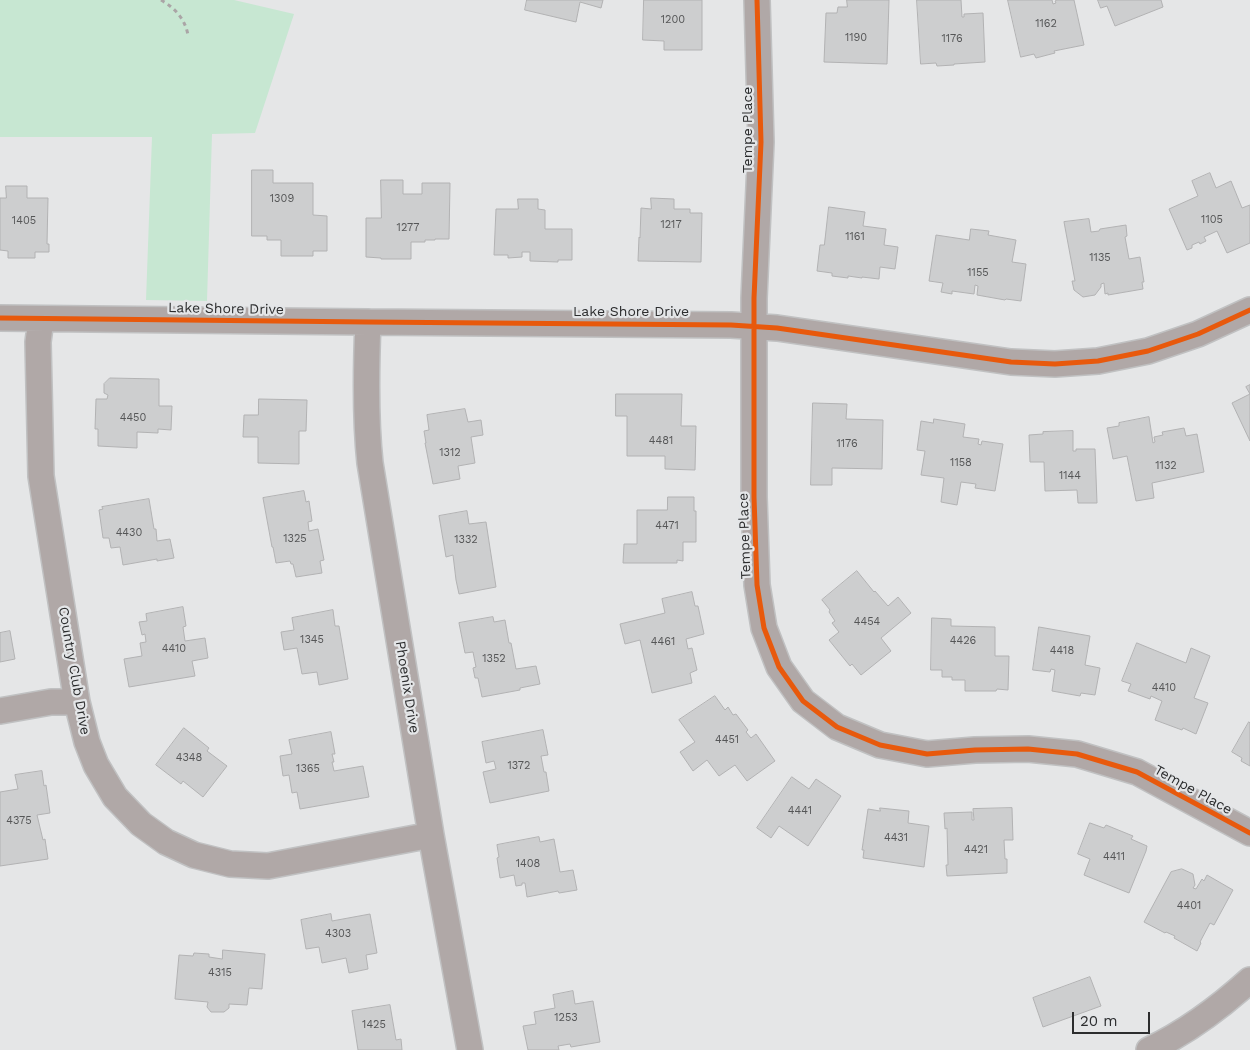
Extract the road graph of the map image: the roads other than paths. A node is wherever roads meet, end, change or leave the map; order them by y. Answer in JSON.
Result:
{"nodes":[{"id":1,"x":757,"y":0,"type":"edge"},
{"id":2,"x":1250,"y":310,"type":"edge"},
{"id":3,"x":0,"y":318,"type":"edge"},
{"id":4,"x":41,"y":319,"type":"junction"},
{"id":5,"x":368,"y":322,"type":"junction"},
{"id":6,"x":754,"y":326,"type":"junction"},
{"id":7,"x":77,"y":702,"type":"junction"},
{"id":8,"x":0,"y":711,"type":"edge"},
{"id":9,"x":1250,"y":834,"type":"edge"},
{"id":10,"x":431,"y":835,"type":"junction"},
{"id":11,"x":1250,"y":980,"type":"edge"},
{"id":12,"x":470,"y":1050,"type":"edge"},
{"id":13,"x":1149,"y":1050,"type":"edge"}],
"edges":[{"from":1,"to":6,"type":"street","name":"Tempe Place"},
{"from":2,"to":6,"type":"street","name":"Lake Shore Drive"},
{"from":3,"to":4,"type":"street","name":"Lake Shore Drive"},
{"from":4,"to":5,"type":"street","name":"Lake Shore Drive"},
{"from":4,"to":7,"type":"street","name":"Country Club Drive"},
{"from":5,"to":6,"type":"street","name":"Lake Shore Drive"},
{"from":5,"to":10,"type":"street","name":"Phoenix Drive"},
{"from":6,"to":9,"type":"street","name":"Tempe Place"},
{"from":7,"to":8,"type":"street"},
{"from":7,"to":10,"type":"street","name":"Country Club Drive"},
{"from":10,"to":12,"type":"street","name":"Phoenix Drive"},
{"from":11,"to":13,"type":"street"}]}
